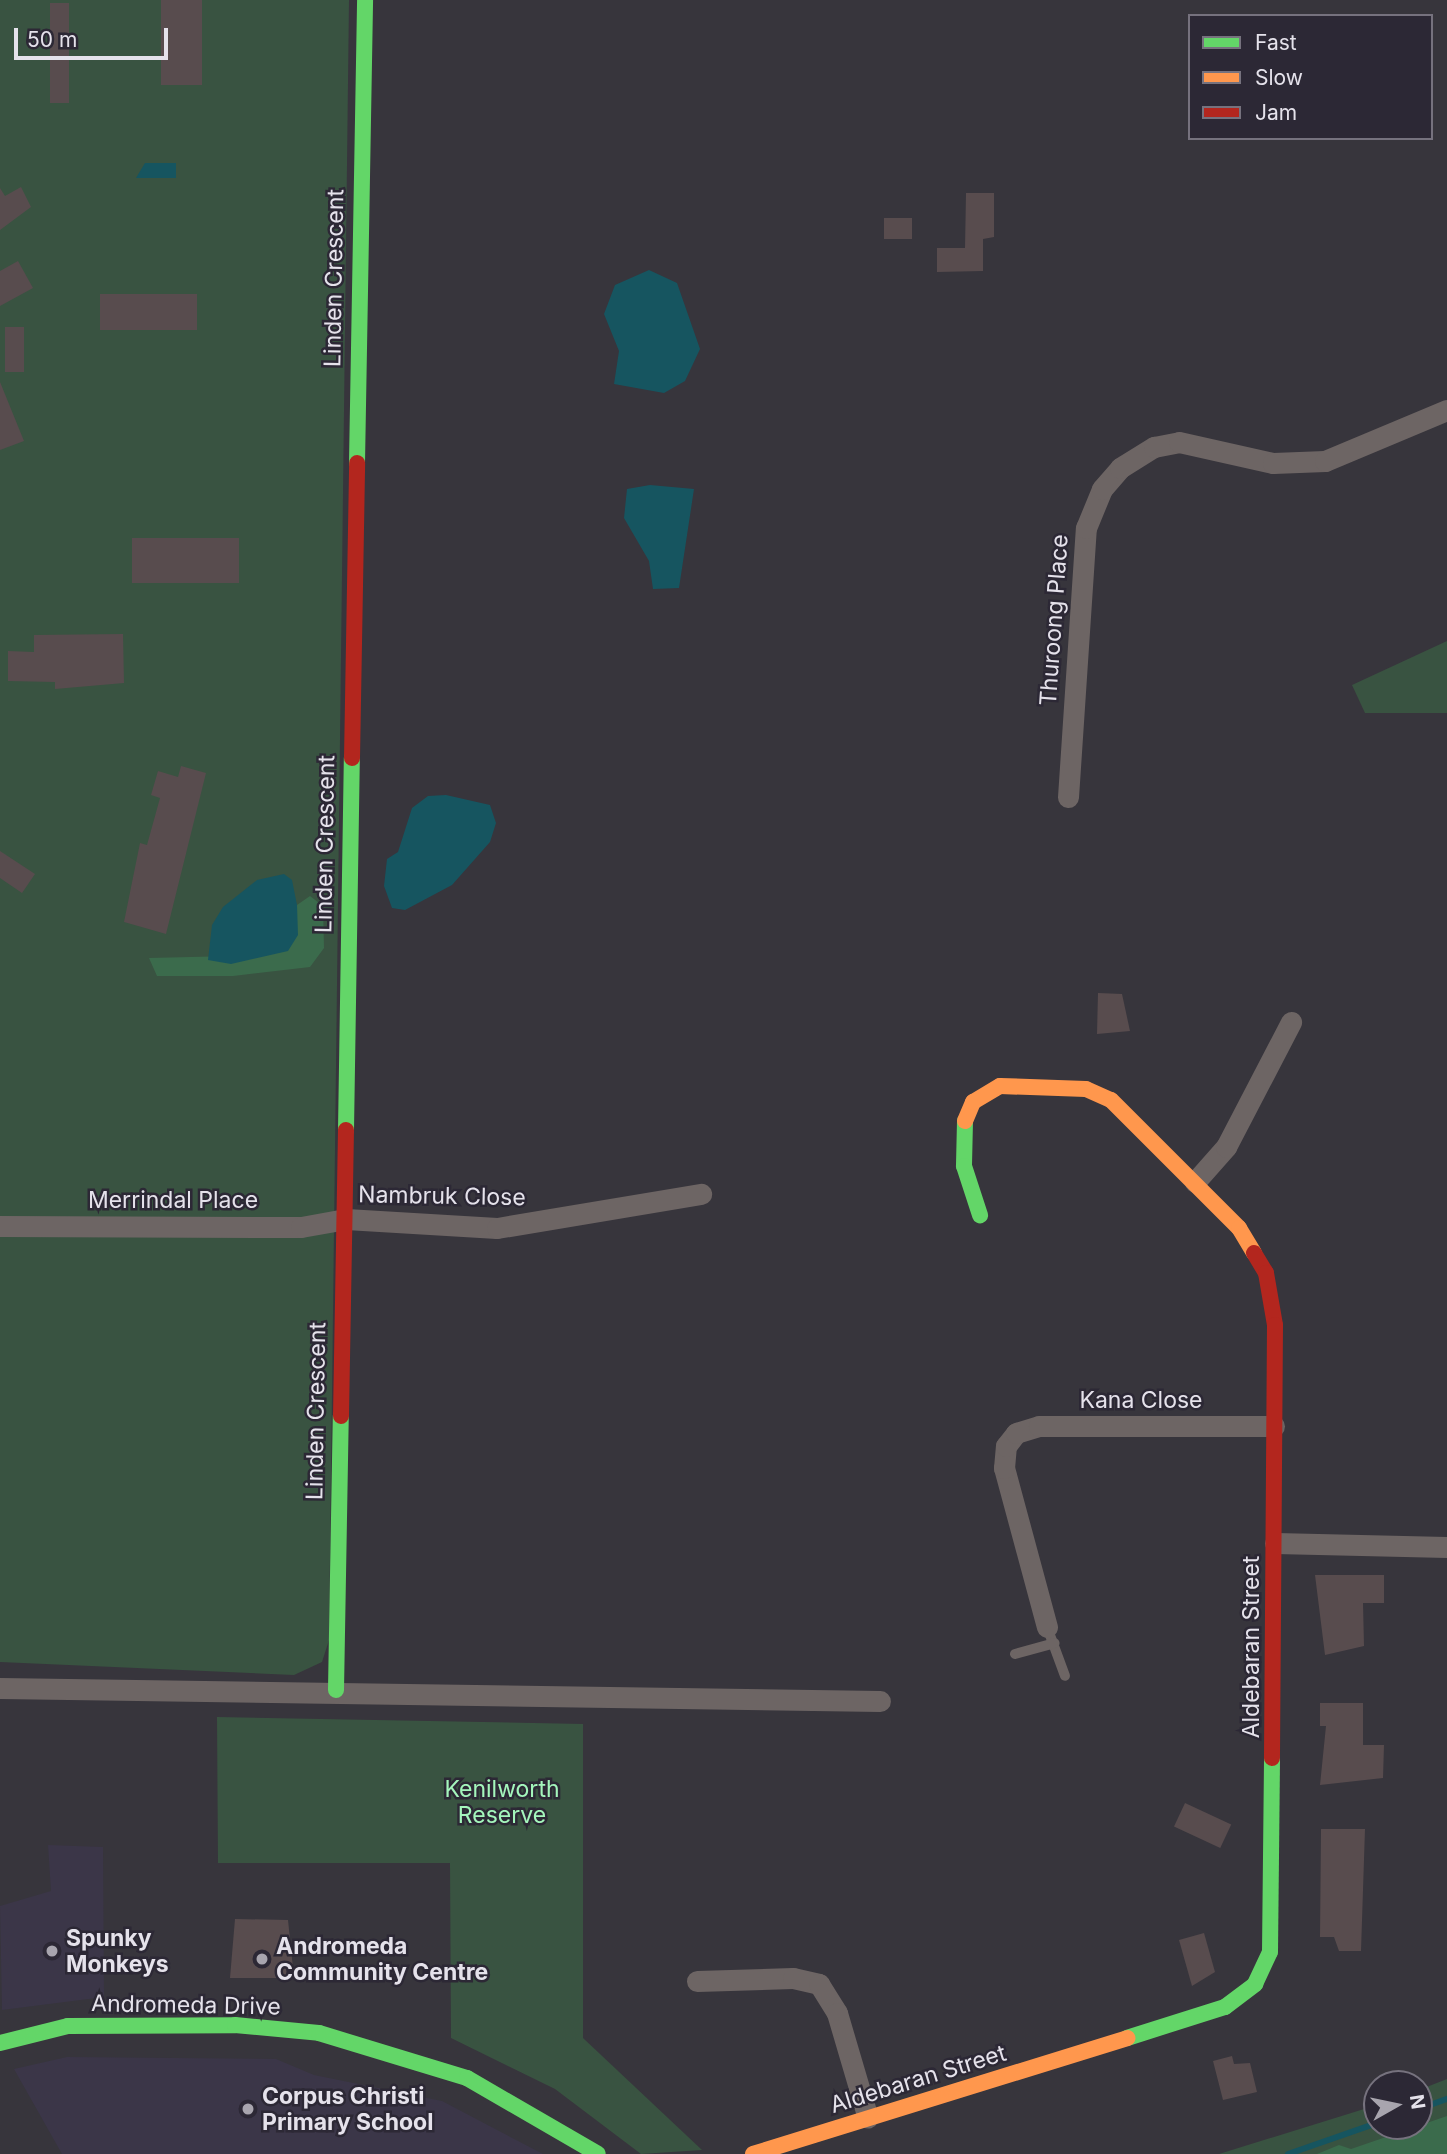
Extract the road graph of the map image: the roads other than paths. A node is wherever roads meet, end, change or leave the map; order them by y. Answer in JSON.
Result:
{"nodes":[{"id":1,"x":365,"y":0,"type":"edge"},
{"id":2,"x":1447,"y":410,"type":"edge"},
{"id":3,"x":1068,"y":797,"type":"dead end"},
{"id":4,"x":1291,"y":1022,"type":"dead end"},
{"id":5,"x":1195,"y":1182,"type":"junction"},
{"id":6,"x":701,"y":1194,"type":"dead end"},
{"id":7,"x":980,"y":1215,"type":"dead end"},
{"id":8,"x":346,"y":1219,"type":"junction"},
{"id":9,"x":0,"y":1226,"type":"edge"},
{"id":10,"x":1274,"y":1426,"type":"junction"},
{"id":11,"x":1275,"y":1543,"type":"junction"},
{"id":12,"x":1447,"y":1547,"type":"edge"},
{"id":13,"x":1051,"y":1635,"type":"junction"},
{"id":14,"x":1015,"y":1654,"type":"dead end"},
{"id":15,"x":1065,"y":1676,"type":"dead end"},
{"id":16,"x":0,"y":1688,"type":"edge"},
{"id":17,"x":336,"y":1690,"type":"junction"},
{"id":18,"x":880,"y":1701,"type":"dead end"},
{"id":19,"x":697,"y":1981,"type":"dead end"},
{"id":20,"x":0,"y":2043,"type":"edge"},
{"id":21,"x":868,"y":2118,"type":"junction"},
{"id":22,"x":598,"y":2154,"type":"edge"},
{"id":23,"x":753,"y":2154,"type":"edge"}],
"edges":[{"from":1,"to":8,"type":"street","name":"Linden Crescent"},
{"from":2,"to":3,"type":"street","name":"Thuroong Place"},
{"from":4,"to":5,"type":"street"},
{"from":5,"to":7,"type":"street","name":"Aldebaran Street"},
{"from":5,"to":10,"type":"street","name":"Aldebaran Street"},
{"from":6,"to":8,"type":"street","name":"Nambruk Close"},
{"from":8,"to":9,"type":"street","name":"Merrindal Place"},
{"from":8,"to":17,"type":"street","name":"Linden Crescent"},
{"from":10,"to":11,"type":"street","name":"Aldebaran Street"},
{"from":10,"to":13,"type":"street","name":"Kana Close"},
{"from":11,"to":12,"type":"street"},
{"from":11,"to":21,"type":"street","name":"Aldebaran Street"},
{"from":13,"to":14,"type":"lane"},
{"from":13,"to":15,"type":"lane"},
{"from":16,"to":17,"type":"street"},
{"from":17,"to":18,"type":"street"},
{"from":19,"to":21,"type":"street"},
{"from":20,"to":22,"type":"street","name":"Andromeda Drive"},
{"from":21,"to":23,"type":"street","name":"Aldebaran Street"}]}
